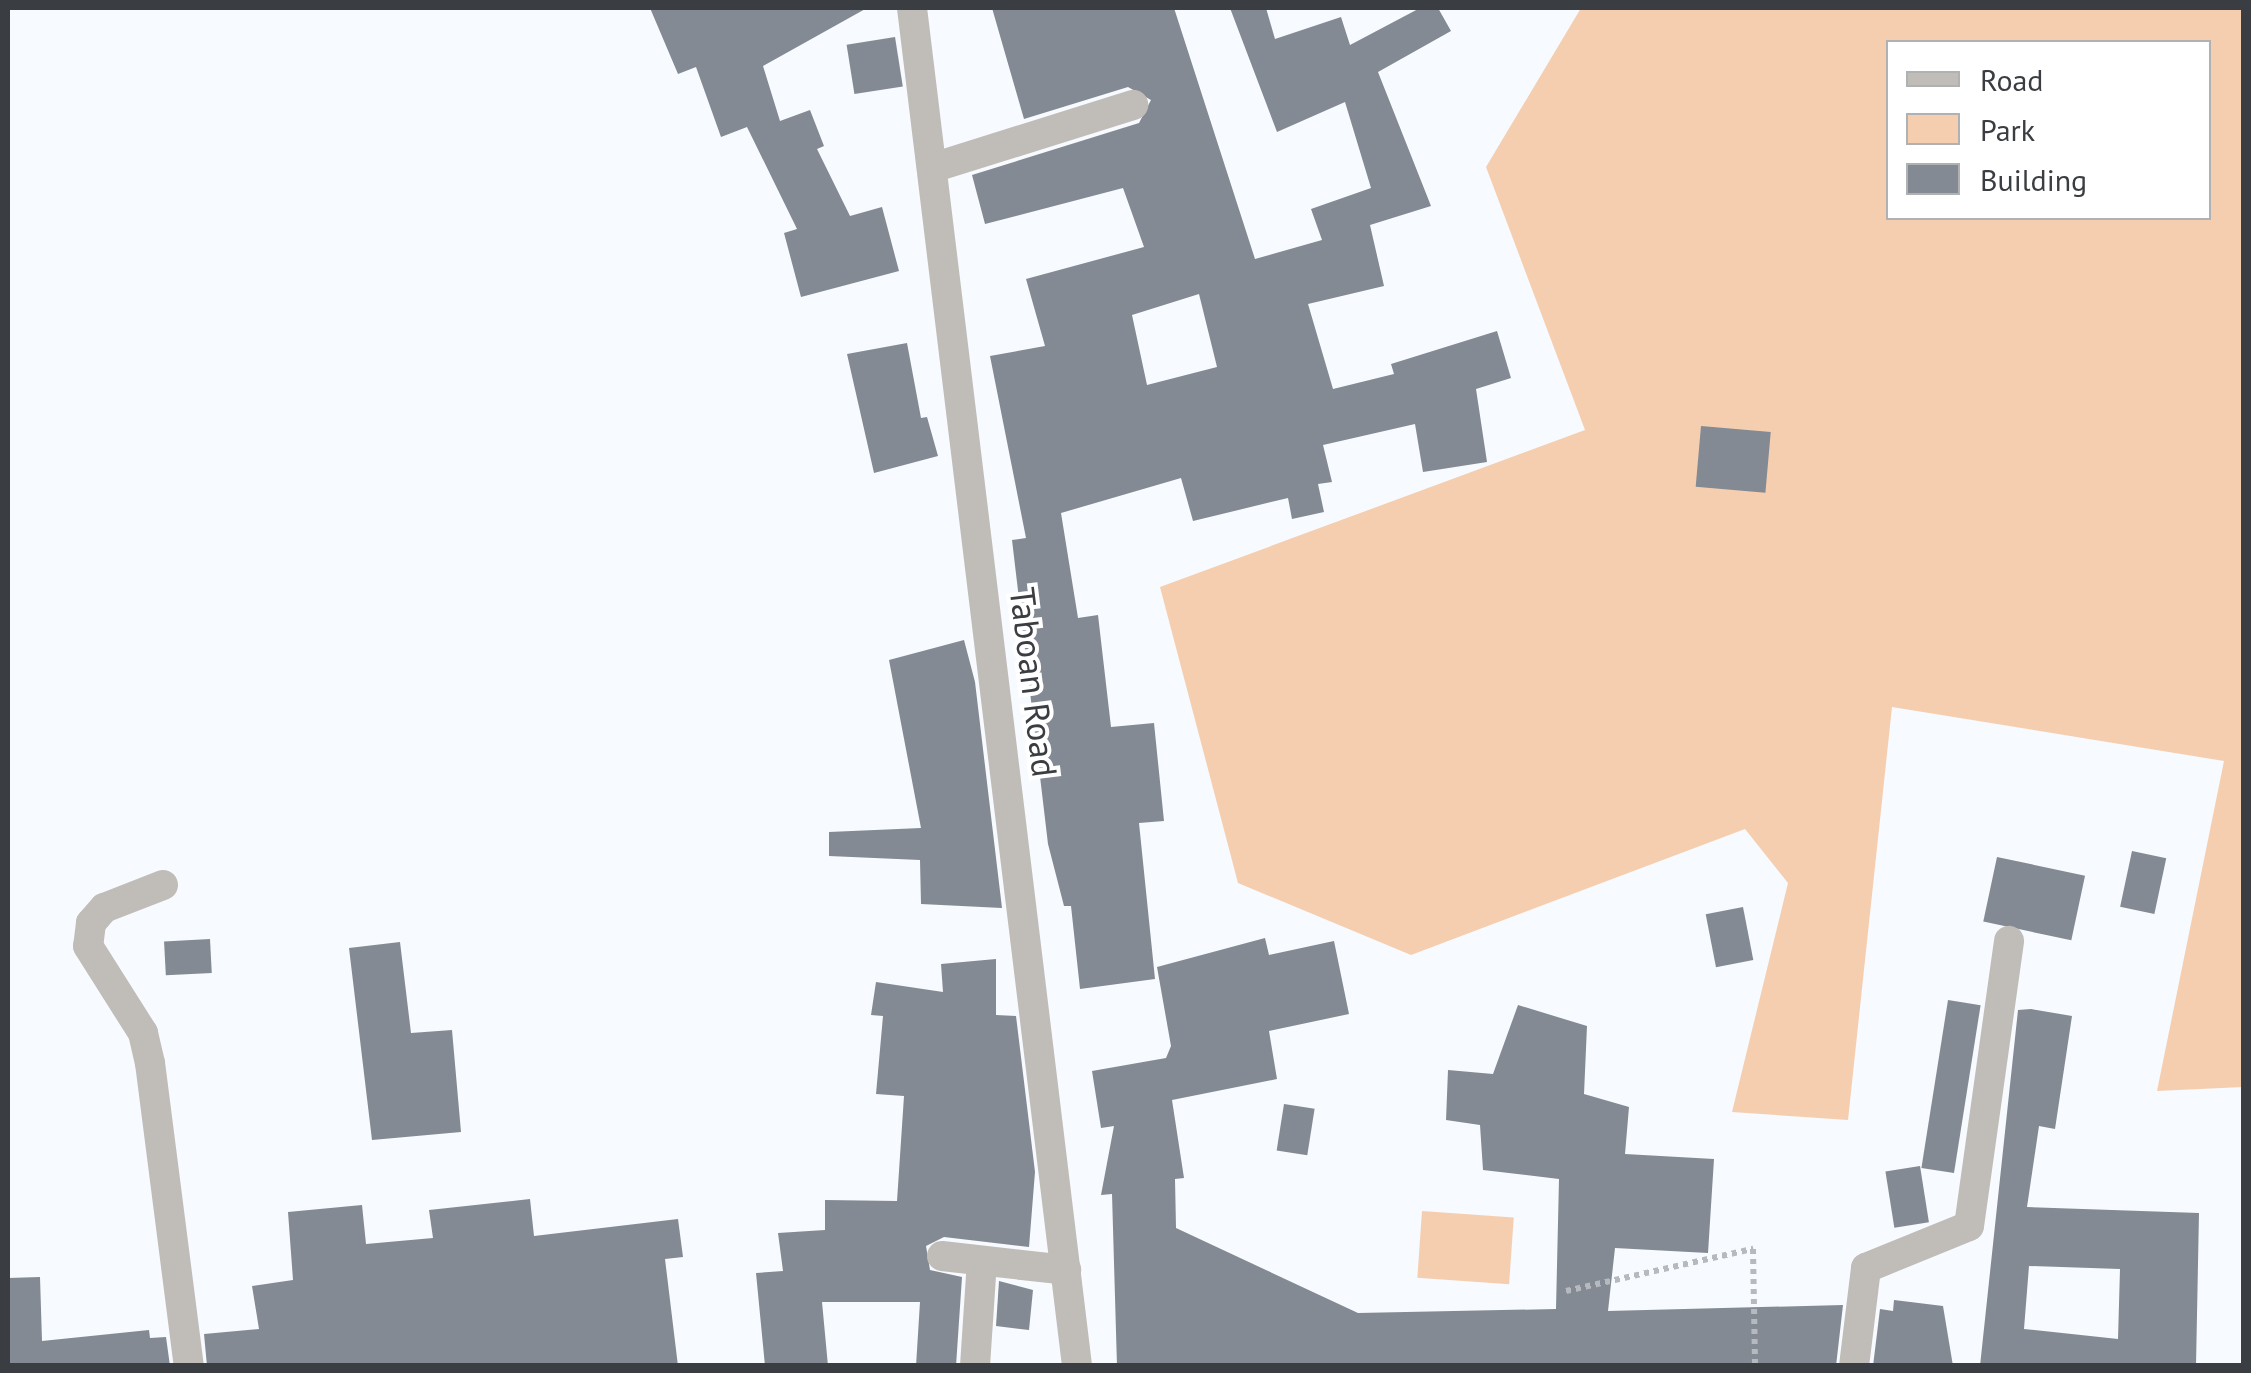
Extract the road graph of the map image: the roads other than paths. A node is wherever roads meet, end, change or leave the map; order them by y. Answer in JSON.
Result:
{"nodes":[{"id":1,"x":912,"y":8,"type":"edge"},
{"id":2,"x":1133,"y":105,"type":"dead end"},
{"id":3,"x":932,"y":168,"type":"junction"},
{"id":4,"x":163,"y":885,"type":"dead end"},
{"id":5,"x":2009,"y":941,"type":"dead end"},
{"id":6,"x":942,"y":1256,"type":"dead end"},
{"id":7,"x":982,"y":1261,"type":"junction"},
{"id":8,"x":1066,"y":1270,"type":"junction"},
{"id":9,"x":189,"y":1366,"type":"edge"},
{"id":10,"x":975,"y":1366,"type":"edge"},
{"id":11,"x":1078,"y":1366,"type":"edge"},
{"id":12,"x":1854,"y":1366,"type":"edge"}],
"edges":[{"from":1,"to":3,"type":"street","name":"Taboan Road"},
{"from":2,"to":3,"type":"street"},
{"from":3,"to":8,"type":"street","name":"Taboan Road"},
{"from":4,"to":9,"type":"street"},
{"from":5,"to":12,"type":"street"},
{"from":6,"to":7,"type":"street"},
{"from":7,"to":8,"type":"street"},
{"from":7,"to":10,"type":"street"},
{"from":8,"to":11,"type":"street","name":"Taboan Road"}]}
